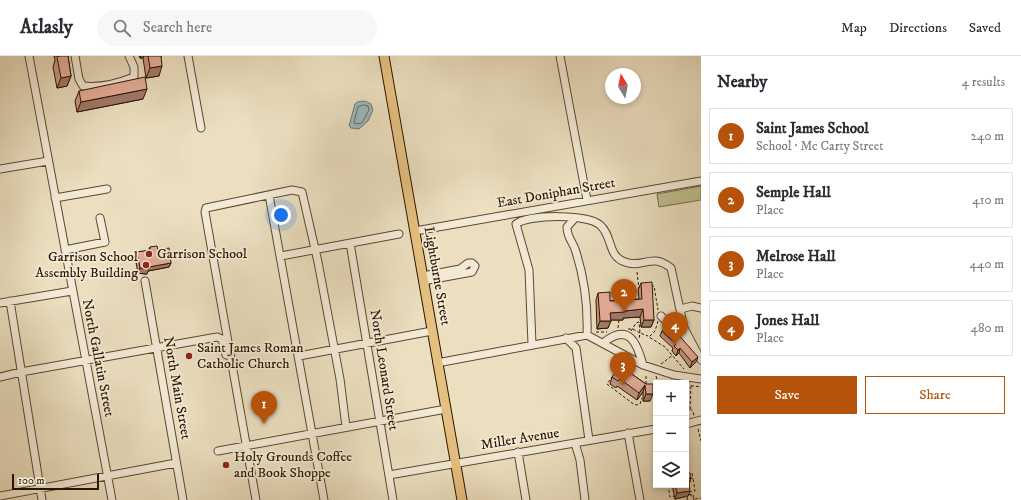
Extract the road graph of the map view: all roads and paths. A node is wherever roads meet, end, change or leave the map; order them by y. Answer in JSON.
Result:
{"nodes":[{"id":1,"x":29,"y":56,"type":"edge"},
{"id":2,"x":75,"y":56,"type":"edge"},
{"id":3,"x":129,"y":56,"type":"edge"},
{"id":4,"x":188,"y":56,"type":"edge"},
{"id":5,"x":384,"y":56,"type":"edge"},
{"id":6,"x":560,"y":56,"type":"edge"},
{"id":7,"x":201,"y":128,"type":"dead end"},
{"id":8,"x":48,"y":161,"type":"junction"},
{"id":9,"x":0,"y":170,"type":"edge"},
{"id":10,"x":701,"y":181,"type":"edge"},
{"id":11,"x":107,"y":189,"type":"dead end"},
{"id":12,"x":269,"y":195,"type":"junction"},
{"id":13,"x":55,"y":198,"type":"junction"},
{"id":14,"x":587,"y":200,"type":"junction"},
{"id":15,"x":100,"y":218,"type":"dead end"},
{"id":16,"x":574,"y":218,"type":"junction"},
{"id":17,"x":415,"y":232,"type":"junction"},
{"id":18,"x":399,"y":234,"type":"dead end"},
{"id":19,"x":350,"y":243,"type":"junction"},
{"id":20,"x":315,"y":249,"type":"junction"},
{"id":21,"x":65,"y":250,"type":"junction"},
{"id":22,"x":281,"y":256,"type":"junction"},
{"id":23,"x":423,"y":278,"type":"junction"},
{"id":24,"x":145,"y":281,"type":"dead end"},
{"id":25,"x":72,"y":291,"type":"junction"},
{"id":26,"x":10,"y":301,"type":"junction"},
{"id":27,"x":0,"y":303,"type":"edge"},
{"id":28,"x":701,"y":308,"type":"edge"},
{"id":29,"x":681,"y":309,"type":"junction"},
{"id":30,"x":660,"y":316,"type":"dead end"},
{"id":31,"x":618,"y":327,"type":"dead end"},
{"id":32,"x":615,"y":329,"type":"dead end"},
{"id":33,"x":432,"y":331,"type":"junction"},
{"id":34,"x":611,"y":331,"type":"dead end"},
{"id":35,"x":590,"y":333,"type":"junction"},
{"id":36,"x":628,"y":336,"type":"junction"},
{"id":37,"x":649,"y":337,"type":"dead end"},
{"id":38,"x":566,"y":338,"type":"junction"},
{"id":39,"x":366,"y":343,"type":"junction"},
{"id":40,"x":603,"y":343,"type":"junction"},
{"id":41,"x":532,"y":344,"type":"junction"},
{"id":42,"x":157,"y":349,"type":"junction"},
{"id":43,"x":333,"y":349,"type":"junction"},
{"id":44,"x":696,"y":350,"type":"junction"},
{"id":45,"x":299,"y":356,"type":"junction"},
{"id":46,"x":673,"y":356,"type":"dead end"},
{"id":47,"x":85,"y":360,"type":"junction"},
{"id":48,"x":701,"y":360,"type":"edge"},
{"id":49,"x":624,"y":361,"type":"dead end"},
{"id":50,"x":437,"y":363,"type":"junction"},
{"id":51,"x":644,"y":368,"type":"junction"},
{"id":52,"x":654,"y":370,"type":"junction"},
{"id":53,"x":21,"y":372,"type":"junction"},
{"id":54,"x":234,"y":373,"type":"junction"},
{"id":55,"x":0,"y":377,"type":"edge"},
{"id":56,"x":701,"y":379,"type":"edge"},
{"id":57,"x":691,"y":380,"type":"dead end"},
{"id":58,"x":691,"y":386,"type":"junction"},
{"id":59,"x":701,"y":387,"type":"edge"},
{"id":60,"x":646,"y":390,"type":"edge"},
{"id":61,"x":642,"y":398,"type":"dead end"},
{"id":62,"x":446,"y":409,"type":"junction"},
{"id":63,"x":690,"y":409,"type":"dead end"},
{"id":64,"x":701,"y":420,"type":"edge"},
{"id":65,"x":380,"y":422,"type":"junction"},
{"id":66,"x":689,"y":423,"type":"edge"},
{"id":67,"x":346,"y":427,"type":"junction"},
{"id":68,"x":653,"y":429,"type":"edge"},
{"id":69,"x":628,"y":433,"type":"junction"},
{"id":70,"x":313,"y":434,"type":"junction"},
{"id":71,"x":589,"y":440,"type":"junction"},
{"id":72,"x":575,"y":443,"type":"junction"},
{"id":73,"x":247,"y":446,"type":"junction"},
{"id":74,"x":218,"y":451,"type":"dead end"},
{"id":75,"x":518,"y":452,"type":"junction"},
{"id":76,"x":176,"y":463,"type":"junction"},
{"id":77,"x":455,"y":463,"type":"junction"},
{"id":78,"x":692,"y":472,"type":"dead end"},
{"id":79,"x":107,"y":475,"type":"junction"},
{"id":80,"x":389,"y":475,"type":"junction"},
{"id":81,"x":693,"y":478,"type":"junction"},
{"id":82,"x":668,"y":488,"type":"edge"},
{"id":83,"x":40,"y":490,"type":"junction"},
{"id":84,"x":689,"y":494,"type":"junction"},
{"id":85,"x":0,"y":496,"type":"edge"},
{"id":86,"x":701,"y":498,"type":"edge"},
{"id":87,"x":42,"y":500,"type":"edge"},
{"id":88,"x":112,"y":500,"type":"edge"},
{"id":89,"x":183,"y":500,"type":"edge"},
{"id":90,"x":256,"y":500,"type":"edge"},
{"id":91,"x":324,"y":500,"type":"edge"},
{"id":92,"x":393,"y":500,"type":"edge"},
{"id":93,"x":462,"y":500,"type":"edge"},
{"id":94,"x":526,"y":500,"type":"edge"},
{"id":95,"x":585,"y":500,"type":"edge"},
{"id":96,"x":640,"y":500,"type":"edge"},
{"id":97,"x":675,"y":500,"type":"edge"},
{"id":98,"x":687,"y":500,"type":"edge"},
{"id":99,"x":694,"y":500,"type":"edge"}],
"edges":[{"from":1,"to":8,"type":"street","name":"North Gallatin Street"},
{"from":2,"to":3,"type":"street"},
{"from":4,"to":7,"type":"street"},
{"from":5,"to":17,"type":"main road","name":"Lightburne Street"},
{"from":6,"to":14,"type":"street"},
{"from":8,"to":9,"type":"street"},
{"from":8,"to":13,"type":"street","name":"North Gallatin Street"},
{"from":10,"to":14,"type":"street","name":"East Doniphan Street"},
{"from":11,"to":13,"type":"street"},
{"from":12,"to":20,"type":"street"},
{"from":12,"to":22,"type":"street"},
{"from":12,"to":54,"type":"street"},
{"from":13,"to":21,"type":"street","name":"North Gallatin Street"},
{"from":14,"to":17,"type":"street","name":"East Doniphan Street"},
{"from":15,"to":21,"type":"street"},
{"from":16,"to":29,"type":"street"},
{"from":16,"to":35,"type":"street"},
{"from":16,"to":41,"type":"street"},
{"from":17,"to":23,"type":"main road","name":"Lightburne Street"},
{"from":18,"to":19,"type":"street"},
{"from":19,"to":20,"type":"street"},
{"from":19,"to":39,"type":"street","name":"North Leonard Street"},
{"from":20,"to":22,"type":"street"},
{"from":20,"to":43,"type":"street"},
{"from":21,"to":25,"type":"street","name":"North Gallatin Street"},
{"from":22,"to":45,"type":"street"},
{"from":23,"to":23,"type":"street"},
{"from":23,"to":33,"type":"main road","name":"Lightburne Street"},
{"from":24,"to":42,"type":"street","name":"North Main Street"},
{"from":25,"to":26,"type":"street"},
{"from":25,"to":47,"type":"street","name":"North Gallatin Street"},
{"from":26,"to":27,"type":"street"},
{"from":26,"to":53,"type":"street"},
{"from":28,"to":29,"type":"street"},
{"from":29,"to":44,"type":"street"},
{"from":30,"to":44,"type":"street"},
{"from":31,"to":32,"type":"path"},
{"from":33,"to":39,"type":"street"},
{"from":33,"to":50,"type":"main road","name":"Lightburne Street"},
{"from":34,"to":35,"type":"path"},
{"from":35,"to":38,"type":"street"},
{"from":35,"to":40,"type":"street"},
{"from":36,"to":37,"type":"path"},
{"from":36,"to":40,"type":"street"},
{"from":36,"to":51,"type":"street"},
{"from":38,"to":41,"type":"street"},
{"from":38,"to":71,"type":"street"},
{"from":39,"to":43,"type":"street"},
{"from":39,"to":65,"type":"street","name":"North Leonard Street"},
{"from":40,"to":51,"type":"street"},
{"from":41,"to":50,"type":"street"},
{"from":42,"to":47,"type":"street"},
{"from":42,"to":54,"type":"street"},
{"from":42,"to":76,"type":"street","name":"North Main Street"},
{"from":43,"to":45,"type":"street"},
{"from":43,"to":67,"type":"street"},
{"from":44,"to":48,"type":"street"},
{"from":45,"to":70,"type":"street"},
{"from":46,"to":52,"type":"path"},
{"from":47,"to":53,"type":"street"},
{"from":47,"to":79,"type":"street","name":"North Gallatin Street"},
{"from":49,"to":61,"type":"path"},
{"from":50,"to":62,"type":"main road","name":"Lightburne Street"},
{"from":51,"to":52,"type":"street"},
{"from":51,"to":60,"type":"path"},
{"from":52,"to":56,"type":"street"},
{"from":53,"to":55,"type":"street"},
{"from":53,"to":83,"type":"street"},
{"from":54,"to":73,"type":"street"},
{"from":57,"to":58,"type":"path"},
{"from":58,"to":59,"type":"path"},
{"from":58,"to":63,"type":"path"},
{"from":62,"to":65,"type":"street"},
{"from":62,"to":77,"type":"main road","name":"Lightburne Street"},
{"from":64,"to":66,"type":"street"},
{"from":65,"to":67,"type":"street"},
{"from":65,"to":80,"type":"street","name":"North Leonard Street"},
{"from":67,"to":70,"type":"street"},
{"from":68,"to":69,"type":"street","name":"Miller Avenue"},
{"from":69,"to":71,"type":"street","name":"Miller Avenue"},
{"from":69,"to":96,"type":"street"},
{"from":70,"to":73,"type":"street"},
{"from":70,"to":91,"type":"street"},
{"from":71,"to":72,"type":"street","name":"Miller Avenue"},
{"from":72,"to":75,"type":"street","name":"Miller Avenue"},
{"from":72,"to":95,"type":"street"},
{"from":73,"to":74,"type":"street"},
{"from":73,"to":90,"type":"street"},
{"from":75,"to":77,"type":"street","name":"Miller Avenue"},
{"from":75,"to":94,"type":"street"},
{"from":76,"to":79,"type":"street"},
{"from":76,"to":89,"type":"street","name":"North Main Street"},
{"from":77,"to":80,"type":"street","name":"Miller Avenue"},
{"from":77,"to":93,"type":"main road","name":"Lightburne Street"},
{"from":78,"to":81,"type":"path"},
{"from":79,"to":83,"type":"street"},
{"from":79,"to":88,"type":"street","name":"North Gallatin Street"},
{"from":80,"to":92,"type":"street","name":"North Leonard Street"},
{"from":81,"to":84,"type":"path"},
{"from":81,"to":84,"type":"path"},
{"from":82,"to":97,"type":"path"},
{"from":83,"to":85,"type":"street"},
{"from":83,"to":87,"type":"street"},
{"from":84,"to":98,"type":"path"},
{"from":84,"to":99,"type":"path"},
{"from":86,"to":99,"type":"path"}]}
